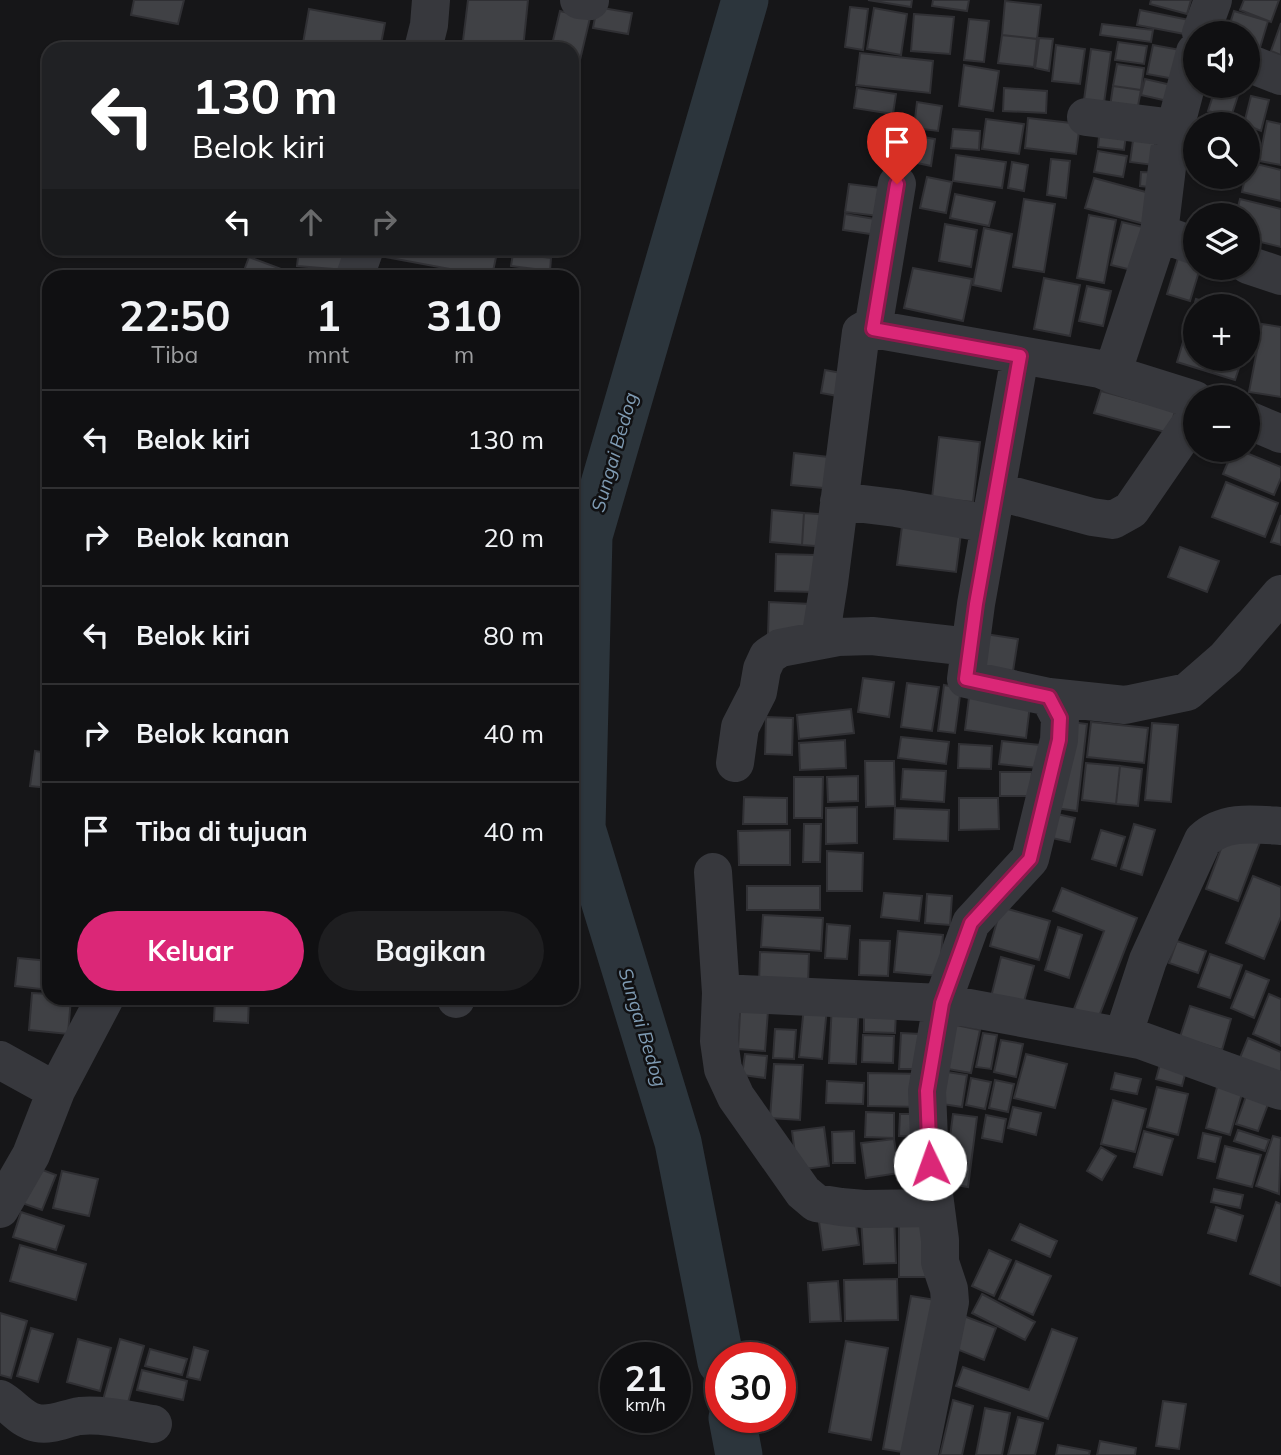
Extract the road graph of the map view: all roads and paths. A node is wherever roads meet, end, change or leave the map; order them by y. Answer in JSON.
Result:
{"nodes":[{"id":1,"x":431,"y":0,"type":"edge"},
{"id":2,"x":579,"y":0,"type":"edge"},
{"id":3,"x":1213,"y":0,"type":"edge"},
{"id":4,"x":590,"y":1,"type":"edge"},
{"id":5,"x":1205,"y":21,"type":"edge"},
{"id":6,"x":424,"y":42,"type":"edge"},
{"id":7,"x":1260,"y":68,"type":"edge"},
{"id":8,"x":1281,"y":76,"type":"edge"},
{"id":9,"x":1183,"y":95,"type":"edge"},
{"id":10,"x":1086,"y":117,"type":"dead end"},
{"id":11,"x":1174,"y":128,"type":"junction"},
{"id":12,"x":897,"y":184,"type":"dead end"},
{"id":13,"x":1158,"y":233,"type":"junction"},
{"id":14,"x":1183,"y":242,"type":"edge"},
{"id":15,"x":1260,"y":269,"type":"edge"},
{"id":16,"x":1281,"y":276,"type":"edge"},
{"id":17,"x":873,"y":329,"type":"junction"},
{"id":18,"x":1020,"y":356,"type":"junction"},
{"id":19,"x":1112,"y":373,"type":"junction"},
{"id":20,"x":1183,"y":396,"type":"edge"},
{"id":21,"x":1260,"y":426,"type":"edge"},
{"id":22,"x":1281,"y":434,"type":"edge"},
{"id":23,"x":1183,"y":435,"type":"edge"},
{"id":24,"x":839,"y":501,"type":"junction"},
{"id":25,"x":993,"y":507,"type":"junction"},
{"id":26,"x":1281,"y":594,"type":"edge"},
{"id":27,"x":820,"y":640,"type":"junction"},
{"id":28,"x":970,"y":646,"type":"junction"},
{"id":29,"x":1049,"y":697,"type":"junction"},
{"id":30,"x":735,"y":763,"type":"dead end"},
{"id":31,"x":1281,"y":826,"type":"edge"},
{"id":32,"x":713,"y":872,"type":"dead end"},
{"id":33,"x":721,"y":993,"type":"junction"},
{"id":34,"x":942,"y":1003,"type":"junction"},
{"id":35,"x":101,"y":1005,"type":"edge"},
{"id":36,"x":1124,"y":1036,"type":"junction"},
{"id":37,"x":0,"y":1060,"type":"edge"},
{"id":38,"x":56,"y":1091,"type":"junction"},
{"id":39,"x":1281,"y":1091,"type":"edge"},
{"id":40,"x":935,"y":1208,"type":"junction"},
{"id":41,"x":0,"y":1209,"type":"edge"},
{"id":42,"x":0,"y":1399,"type":"edge"},
{"id":43,"x":153,"y":1424,"type":"dead end"},
{"id":44,"x":919,"y":1455,"type":"edge"}],
"edges":[{"from":1,"to":6,"type":"street"},
{"from":2,"to":4,"type":"street"},
{"from":3,"to":5,"type":"street"},
{"from":7,"to":8,"type":"street"},
{"from":9,"to":11,"type":"street"},
{"from":10,"to":11,"type":"street"},
{"from":11,"to":13,"type":"street"},
{"from":12,"to":17,"type":"street"},
{"from":13,"to":14,"type":"street"},
{"from":13,"to":19,"type":"street"},
{"from":15,"to":16,"type":"street"},
{"from":17,"to":18,"type":"street"},
{"from":17,"to":24,"type":"street"},
{"from":18,"to":19,"type":"street"},
{"from":18,"to":25,"type":"street"},
{"from":19,"to":20,"type":"street"},
{"from":21,"to":22,"type":"street"},
{"from":23,"to":25,"type":"street"},
{"from":24,"to":25,"type":"street"},
{"from":24,"to":27,"type":"street"},
{"from":25,"to":28,"type":"street"},
{"from":26,"to":29,"type":"street"},
{"from":27,"to":28,"type":"street"},
{"from":27,"to":30,"type":"street"},
{"from":28,"to":29,"type":"street"},
{"from":29,"to":34,"type":"street"},
{"from":31,"to":36,"type":"street"},
{"from":32,"to":33,"type":"street"},
{"from":33,"to":34,"type":"street"},
{"from":33,"to":40,"type":"street"},
{"from":34,"to":36,"type":"street"},
{"from":34,"to":40,"type":"street"},
{"from":35,"to":38,"type":"street"},
{"from":36,"to":39,"type":"street"},
{"from":37,"to":38,"type":"street"},
{"from":38,"to":41,"type":"street"},
{"from":40,"to":44,"type":"street"},
{"from":42,"to":43,"type":"street"}]}
